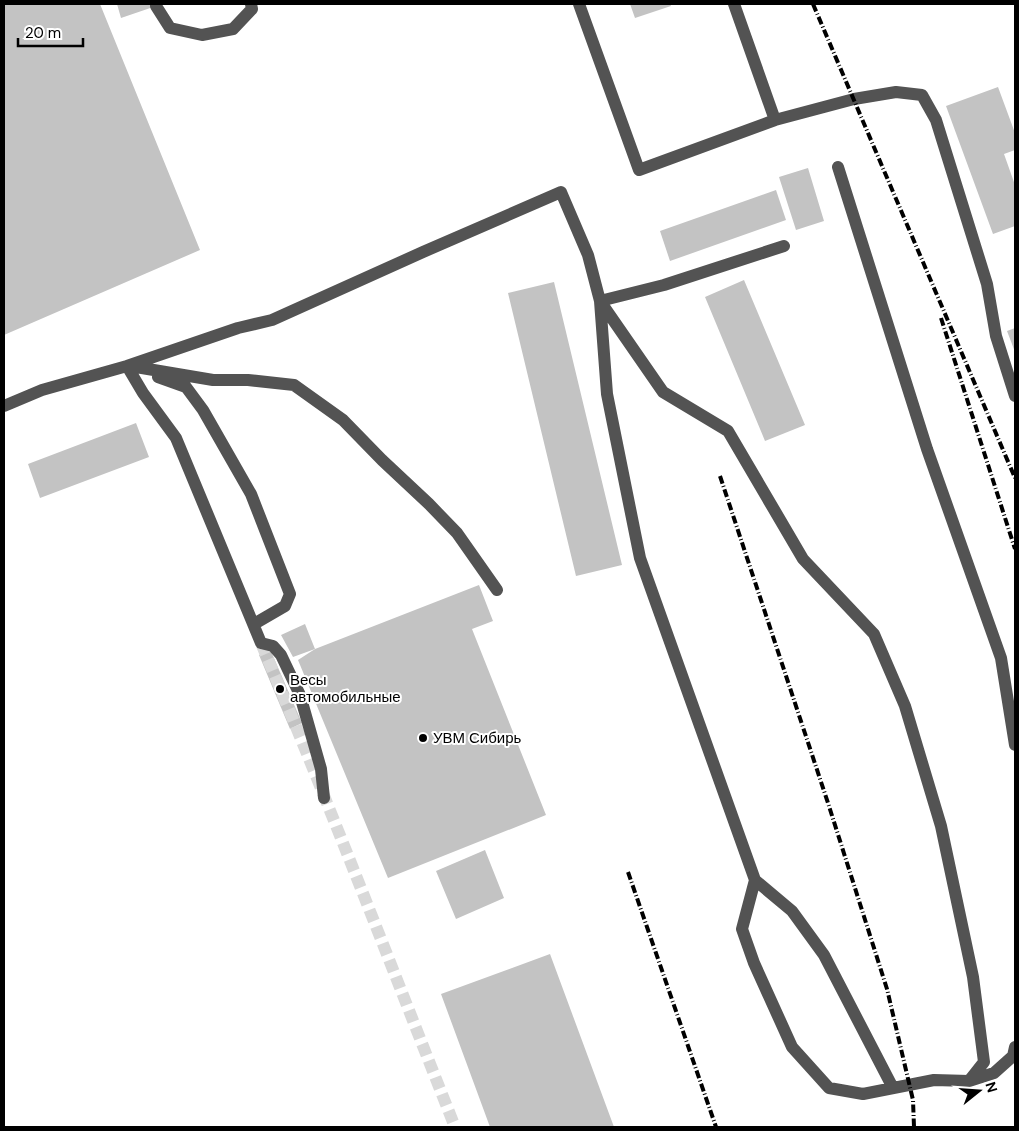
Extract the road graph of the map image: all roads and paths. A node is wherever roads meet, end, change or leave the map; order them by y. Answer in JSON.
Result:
{"nodes":[{"id":1,"x":251,"y":4,"type":"edge"},
{"id":2,"x":579,"y":4,"type":"edge"},
{"id":3,"x":734,"y":4,"type":"edge"},
{"id":4,"x":156,"y":6,"type":"dead end"},
{"id":5,"x":775,"y":120,"type":"junction"},
{"id":6,"x":838,"y":166,"type":"dead end"},
{"id":7,"x":784,"y":246,"type":"dead end"},
{"id":8,"x":600,"y":301,"type":"junction"},
{"id":9,"x":128,"y":366,"type":"junction"},
{"id":10,"x":1015,"y":396,"type":"edge"},
{"id":11,"x":4,"y":406,"type":"edge"},
{"id":12,"x":497,"y":590,"type":"dead end"},
{"id":13,"x":254,"y":624,"type":"junction"},
{"id":14,"x":1015,"y":745,"type":"edge"},
{"id":15,"x":324,"y":798,"type":"dead end"},
{"id":16,"x":754,"y":880,"type":"junction"},
{"id":17,"x":1015,"y":1047,"type":"edge"},
{"id":18,"x":969,"y":1081,"type":"junction"},
{"id":19,"x":893,"y":1088,"type":"junction"}],
"edges":[{"from":1,"to":4,"type":"street"},
{"from":2,"to":5,"type":"street"},
{"from":3,"to":5,"type":"street"},
{"from":5,"to":10,"type":"street"},
{"from":6,"to":14,"type":"street"},
{"from":7,"to":8,"type":"street"},
{"from":8,"to":9,"type":"street"},
{"from":8,"to":16,"type":"street"},
{"from":8,"to":18,"type":"street"},
{"from":9,"to":11,"type":"street"},
{"from":9,"to":12,"type":"street"},
{"from":9,"to":13,"type":"street"},
{"from":9,"to":13,"type":"street"},
{"from":13,"to":15,"type":"street"},
{"from":16,"to":19,"type":"street"},
{"from":16,"to":19,"type":"street"},
{"from":17,"to":18,"type":"street"},
{"from":18,"to":19,"type":"street"}]}
